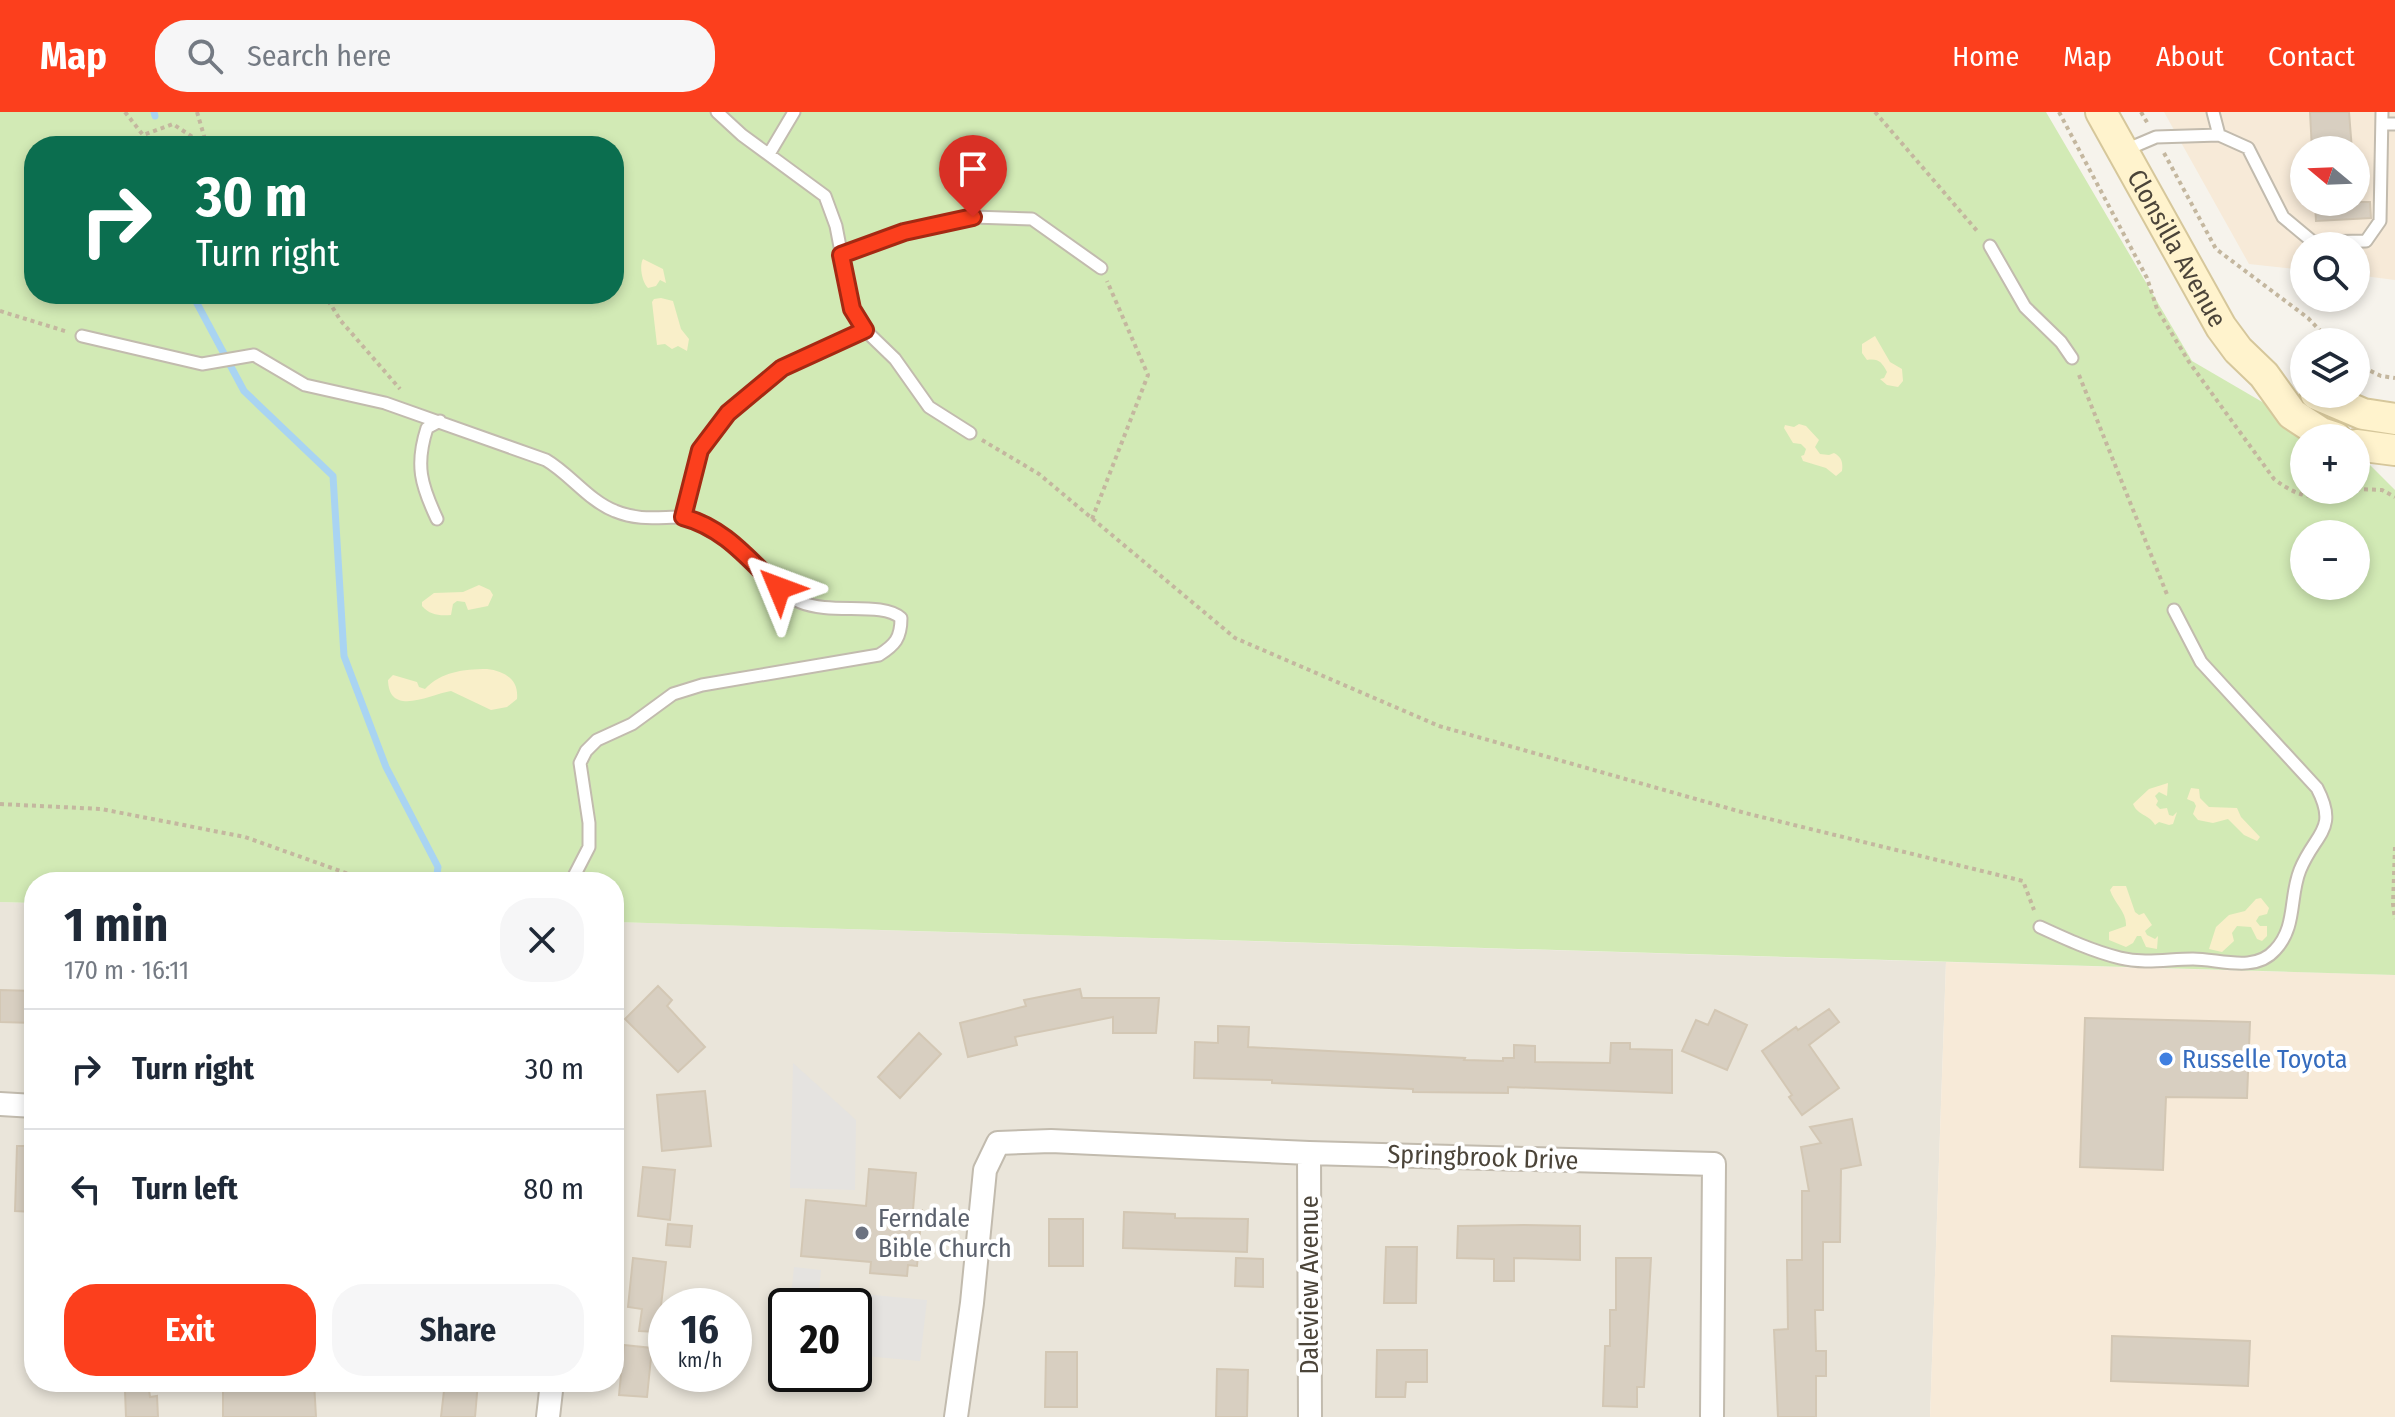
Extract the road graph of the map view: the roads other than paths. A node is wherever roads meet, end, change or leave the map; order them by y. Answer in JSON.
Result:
{"nodes":[{"id":1,"x":717,"y":112,"type":"edge"},
{"id":2,"x":794,"y":112,"type":"edge"},
{"id":3,"x":2101,"y":112,"type":"edge"},
{"id":4,"x":2213,"y":112,"type":"edge"},
{"id":5,"x":2382,"y":118,"type":"edge"},
{"id":6,"x":2395,"y":124,"type":"edge"},
{"id":7,"x":2219,"y":135,"type":"junction"},
{"id":8,"x":2123,"y":152,"type":"junction"},
{"id":9,"x":769,"y":154,"type":"junction"},
{"id":10,"x":1990,"y":246,"type":"road end"},
{"id":11,"x":841,"y":255,"type":"junction"},
{"id":12,"x":1101,"y":268,"type":"road end"},
{"id":13,"x":865,"y":330,"type":"junction"},
{"id":14,"x":82,"y":336,"type":"road end"},
{"id":15,"x":2072,"y":358,"type":"road end"},
{"id":16,"x":2264,"y":375,"type":"junction"},
{"id":17,"x":2290,"y":383,"type":"edge"},
{"id":18,"x":2349,"y":408,"type":"edge"},
{"id":19,"x":2395,"y":419,"type":"edge"},
{"id":20,"x":440,"y":421,"type":"junction"},
{"id":21,"x":2307,"y":424,"type":"edge"},
{"id":22,"x":970,"y":433,"type":"road end"},
{"id":23,"x":2370,"y":447,"type":"edge"},
{"id":24,"x":2395,"y":450,"type":"edge"},
{"id":25,"x":683,"y":517,"type":"junction"},
{"id":26,"x":437,"y":519,"type":"dead end"},
{"id":27,"x":2174,"y":610,"type":"road end"},
{"id":28,"x":576,"y":872,"type":"edge"},
{"id":29,"x":2040,"y":927,"type":"road end"},
{"id":30,"x":0,"y":1104,"type":"edge"},
{"id":31,"x":24,"y":1105,"type":"edge"},
{"id":32,"x":1309,"y":1153,"type":"junction"},
{"id":33,"x":551,"y":1392,"type":"edge"},
{"id":34,"x":548,"y":1417,"type":"edge"},
{"id":35,"x":956,"y":1417,"type":"edge"},
{"id":36,"x":1310,"y":1417,"type":"edge"},
{"id":37,"x":1712,"y":1417,"type":"edge"}],
"edges":[{"from":1,"to":9,"type":"lane"},
{"from":2,"to":9,"type":"lane"},
{"from":3,"to":8,"type":"main road","name":"Clonsilla Avenue"},
{"from":4,"to":7,"type":"lane"},
{"from":5,"to":6,"type":"lane"},
{"from":5,"to":7,"type":"lane"},
{"from":7,"to":8,"type":"lane"},
{"from":8,"to":16,"type":"main road","name":"Clonsilla Avenue"},
{"from":9,"to":11,"type":"lane"},
{"from":10,"to":15,"type":"lane"},
{"from":11,"to":12,"type":"lane"},
{"from":11,"to":13,"type":"lane"},
{"from":13,"to":22,"type":"lane"},
{"from":13,"to":25,"type":"lane"},
{"from":14,"to":20,"type":"lane"},
{"from":16,"to":17,"type":"main road","name":"Clonsilla Avenue"},
{"from":16,"to":21,"type":"main road","name":"Clonsilla Avenue"},
{"from":18,"to":19,"type":"main road"},
{"from":20,"to":25,"type":"lane"},
{"from":20,"to":26,"type":"lane"},
{"from":23,"to":24,"type":"main road"},
{"from":25,"to":28,"type":"lane"},
{"from":27,"to":29,"type":"lane"},
{"from":30,"to":31,"type":"street"},
{"from":32,"to":35,"type":"street","name":"Springbrook Drive"},
{"from":32,"to":36,"type":"street","name":"Daleview Avenue"},
{"from":32,"to":37,"type":"street","name":"Springbrook Drive"},
{"from":33,"to":34,"type":"street"}]}
